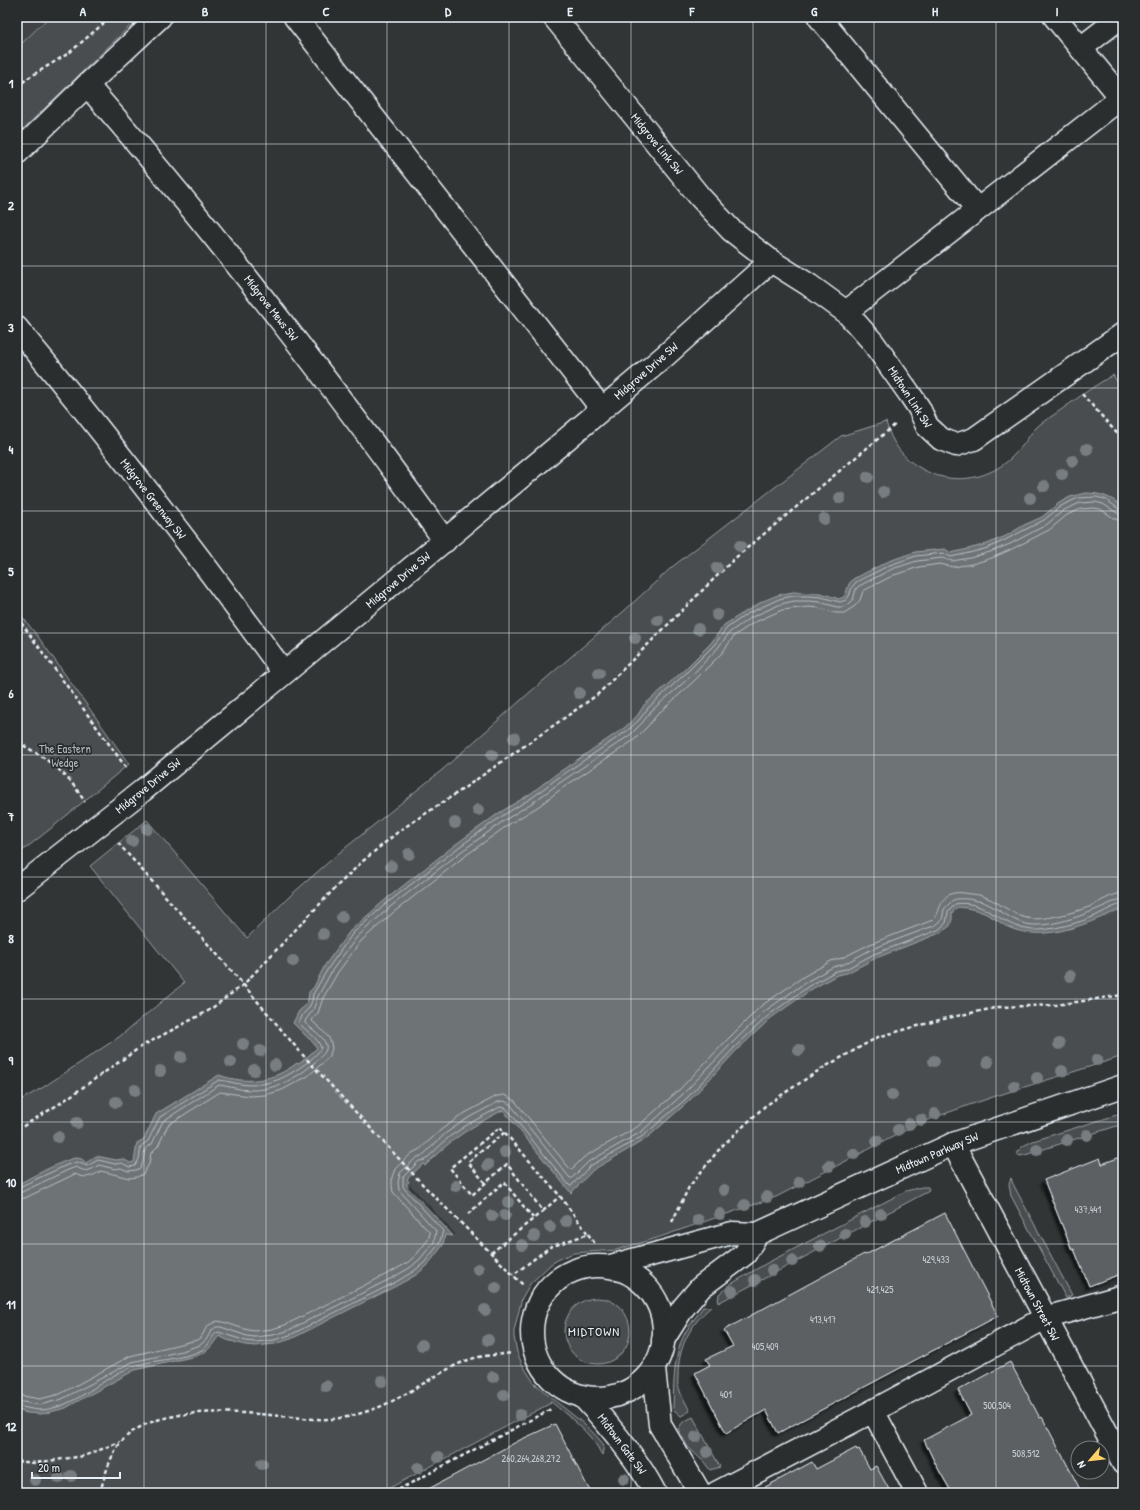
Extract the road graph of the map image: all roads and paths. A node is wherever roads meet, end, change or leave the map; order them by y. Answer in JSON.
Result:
{"nodes":[{"id":1,"x":111,"y":17,"type":"edge"},
{"id":2,"x":160,"y":17,"type":"edge"},
{"id":3,"x":295,"y":17,"type":"edge"},
{"id":4,"x":554,"y":17,"type":"edge"},
{"id":5,"x":819,"y":17,"type":"edge"},
{"id":6,"x":1055,"y":17,"type":"edge"},
{"id":7,"x":1121,"y":17,"type":"edge"},
{"id":8,"x":1081,"y":48,"type":"junction"},
{"id":9,"x":87,"y":84,"type":"junction"},
{"id":10,"x":17,"y":87,"type":"edge"},
{"id":11,"x":1122,"y":99,"type":"edge"},
{"id":12,"x":17,"y":153,"type":"edge"},
{"id":13,"x":977,"y":210,"type":"junction"},
{"id":14,"x":771,"y":261,"type":"junction"},
{"id":15,"x":846,"y":312,"type":"junction"},
{"id":16,"x":17,"y":328,"type":"edge"},
{"id":17,"x":1123,"y":334,"type":"edge"},
{"id":18,"x":1067,"y":374,"type":"junction"},
{"id":19,"x":919,"y":408,"type":"junction"},
{"id":20,"x":602,"y":409,"type":"junction"},
{"id":21,"x":1123,"y":440,"type":"edge"},
{"id":22,"x":445,"y":541,"type":"junction"},
{"id":23,"x":17,"y":617,"type":"edge"},
{"id":24,"x":284,"y":673,"type":"junction"},
{"id":25,"x":17,"y":742,"type":"edge"},
{"id":26,"x":142,"y":791,"type":"junction"},
{"id":27,"x":86,"y":804,"type":"dead end"},
{"id":28,"x":116,"y":841,"type":"dead end"},
{"id":29,"x":17,"y":889,"type":"edge"},
{"id":30,"x":243,"y":985,"type":"junction"},
{"id":31,"x":1123,"y":995,"type":"edge"},
{"id":32,"x":1123,"y":1086,"type":"edge"},
{"id":33,"x":17,"y":1130,"type":"edge"},
{"id":34,"x":505,"y":1132,"type":"junction"},
{"id":35,"x":953,"y":1144,"type":"junction"},
{"id":36,"x":485,"y":1183,"type":"junction"},
{"id":37,"x":560,"y":1196,"type":"junction"},
{"id":38,"x":543,"y":1211,"type":"junction"},
{"id":39,"x":468,"y":1214,"type":"dead end"},
{"id":40,"x":534,"y":1218,"type":"junction"},
{"id":41,"x":669,"y":1229,"type":"dead end"},
{"id":42,"x":588,"y":1234,"type":"junction"},
{"id":43,"x":756,"y":1234,"type":"junction"},
{"id":44,"x":491,"y":1253,"type":"junction"},
{"id":45,"x":604,"y":1258,"type":"junction"},
{"id":46,"x":513,"y":1275,"type":"junction"},
{"id":47,"x":524,"y":1286,"type":"dead end"},
{"id":48,"x":1123,"y":1296,"type":"edge"},
{"id":49,"x":1045,"y":1318,"type":"junction"},
{"id":50,"x":663,"y":1340,"type":"junction"},
{"id":51,"x":512,"y":1353,"type":"dead end"},
{"id":52,"x":654,"y":1369,"type":"junction"},
{"id":53,"x":584,"y":1398,"type":"junction"},
{"id":54,"x":553,"y":1408,"type":"dead end"},
{"id":55,"x":873,"y":1411,"type":"junction"},
{"id":56,"x":121,"y":1442,"type":"junction"},
{"id":57,"x":17,"y":1461,"type":"edge"},
{"id":58,"x":1123,"y":1463,"type":"edge"},
{"id":59,"x":100,"y":1493,"type":"edge"},
{"id":60,"x":392,"y":1493,"type":"edge"},
{"id":61,"x":655,"y":1493,"type":"edge"},
{"id":62,"x":700,"y":1493,"type":"edge"},
{"id":63,"x":716,"y":1493,"type":"edge"},
{"id":64,"x":917,"y":1493,"type":"edge"}],
"edges":[{"from":1,"to":10,"type":"path"},
{"from":2,"to":9,"type":"street"},
{"from":3,"to":20,"type":"street"},
{"from":4,"to":14,"type":"street","name":"Midgrove Link SW"},
{"from":5,"to":13,"type":"street"},
{"from":6,"to":8,"type":"street"},
{"from":7,"to":8,"type":"street"},
{"from":8,"to":11,"type":"street"},
{"from":9,"to":12,"type":"street"},
{"from":9,"to":22,"type":"street","name":"Midgrove Mews SW"},
{"from":11,"to":13,"type":"street"},
{"from":13,"to":15,"type":"street"},
{"from":14,"to":15,"type":"street","name":"Midtown Link SW"},
{"from":14,"to":20,"type":"street","name":"Midgrove Drive SW"},
{"from":15,"to":19,"type":"street","name":"Midtown Link SW"},
{"from":16,"to":24,"type":"street","name":"Midgrove Greenway SW"},
{"from":17,"to":18,"type":"street","name":"Midtown Link SW"},
{"from":18,"to":19,"type":"street","name":"Midtown Link SW"},
{"from":18,"to":21,"type":"path"},
{"from":19,"to":30,"type":"path"},
{"from":20,"to":22,"type":"street","name":"Midgrove Drive SW"},
{"from":22,"to":24,"type":"street","name":"Midgrove Drive SW"},
{"from":23,"to":26,"type":"path"},
{"from":24,"to":26,"type":"street","name":"Midgrove Drive SW"},
{"from":25,"to":27,"type":"path"},
{"from":26,"to":29,"type":"street","name":"Midgrove Drive SW"},
{"from":28,"to":30,"type":"path"},
{"from":30,"to":33,"type":"path"},
{"from":30,"to":44,"type":"path"},
{"from":31,"to":41,"type":"path"},
{"from":32,"to":35,"type":"street","name":"Midtown Parkway SW"},
{"from":34,"to":36,"type":"path"},
{"from":34,"to":36,"type":"path"},
{"from":34,"to":37,"type":"path"},
{"from":35,"to":43,"type":"street","name":"Midtown Parkway SW"},
{"from":35,"to":49,"type":"street","name":"Midtown Street SW"},
{"from":36,"to":38,"type":"path"},
{"from":37,"to":38,"type":"path"},
{"from":37,"to":42,"type":"path"},
{"from":38,"to":40,"type":"path"},
{"from":39,"to":40,"type":"path"},
{"from":40,"to":44,"type":"path"},
{"from":42,"to":45,"type":"path"},
{"from":42,"to":46,"type":"path"},
{"from":43,"to":45,"type":"street","name":"Midtown Parkway SW"},
{"from":43,"to":50,"type":"street"},
{"from":44,"to":46,"type":"path"},
{"from":45,"to":50,"type":"street"},
{"from":45,"to":53,"type":"street"},
{"from":46,"to":47,"type":"path"},
{"from":48,"to":49,"type":"street"},
{"from":49,"to":55,"type":"street"},
{"from":49,"to":58,"type":"street","name":"Midtown Street SW"},
{"from":50,"to":52,"type":"street"},
{"from":51,"to":56,"type":"path"},
{"from":52,"to":53,"type":"street"},
{"from":52,"to":62,"type":"street"},
{"from":53,"to":61,"type":"street","name":"Midtown Gate SW"},
{"from":54,"to":60,"type":"path"},
{"from":55,"to":63,"type":"street"},
{"from":55,"to":64,"type":"street"},
{"from":56,"to":57,"type":"path"},
{"from":56,"to":59,"type":"path"}]}
